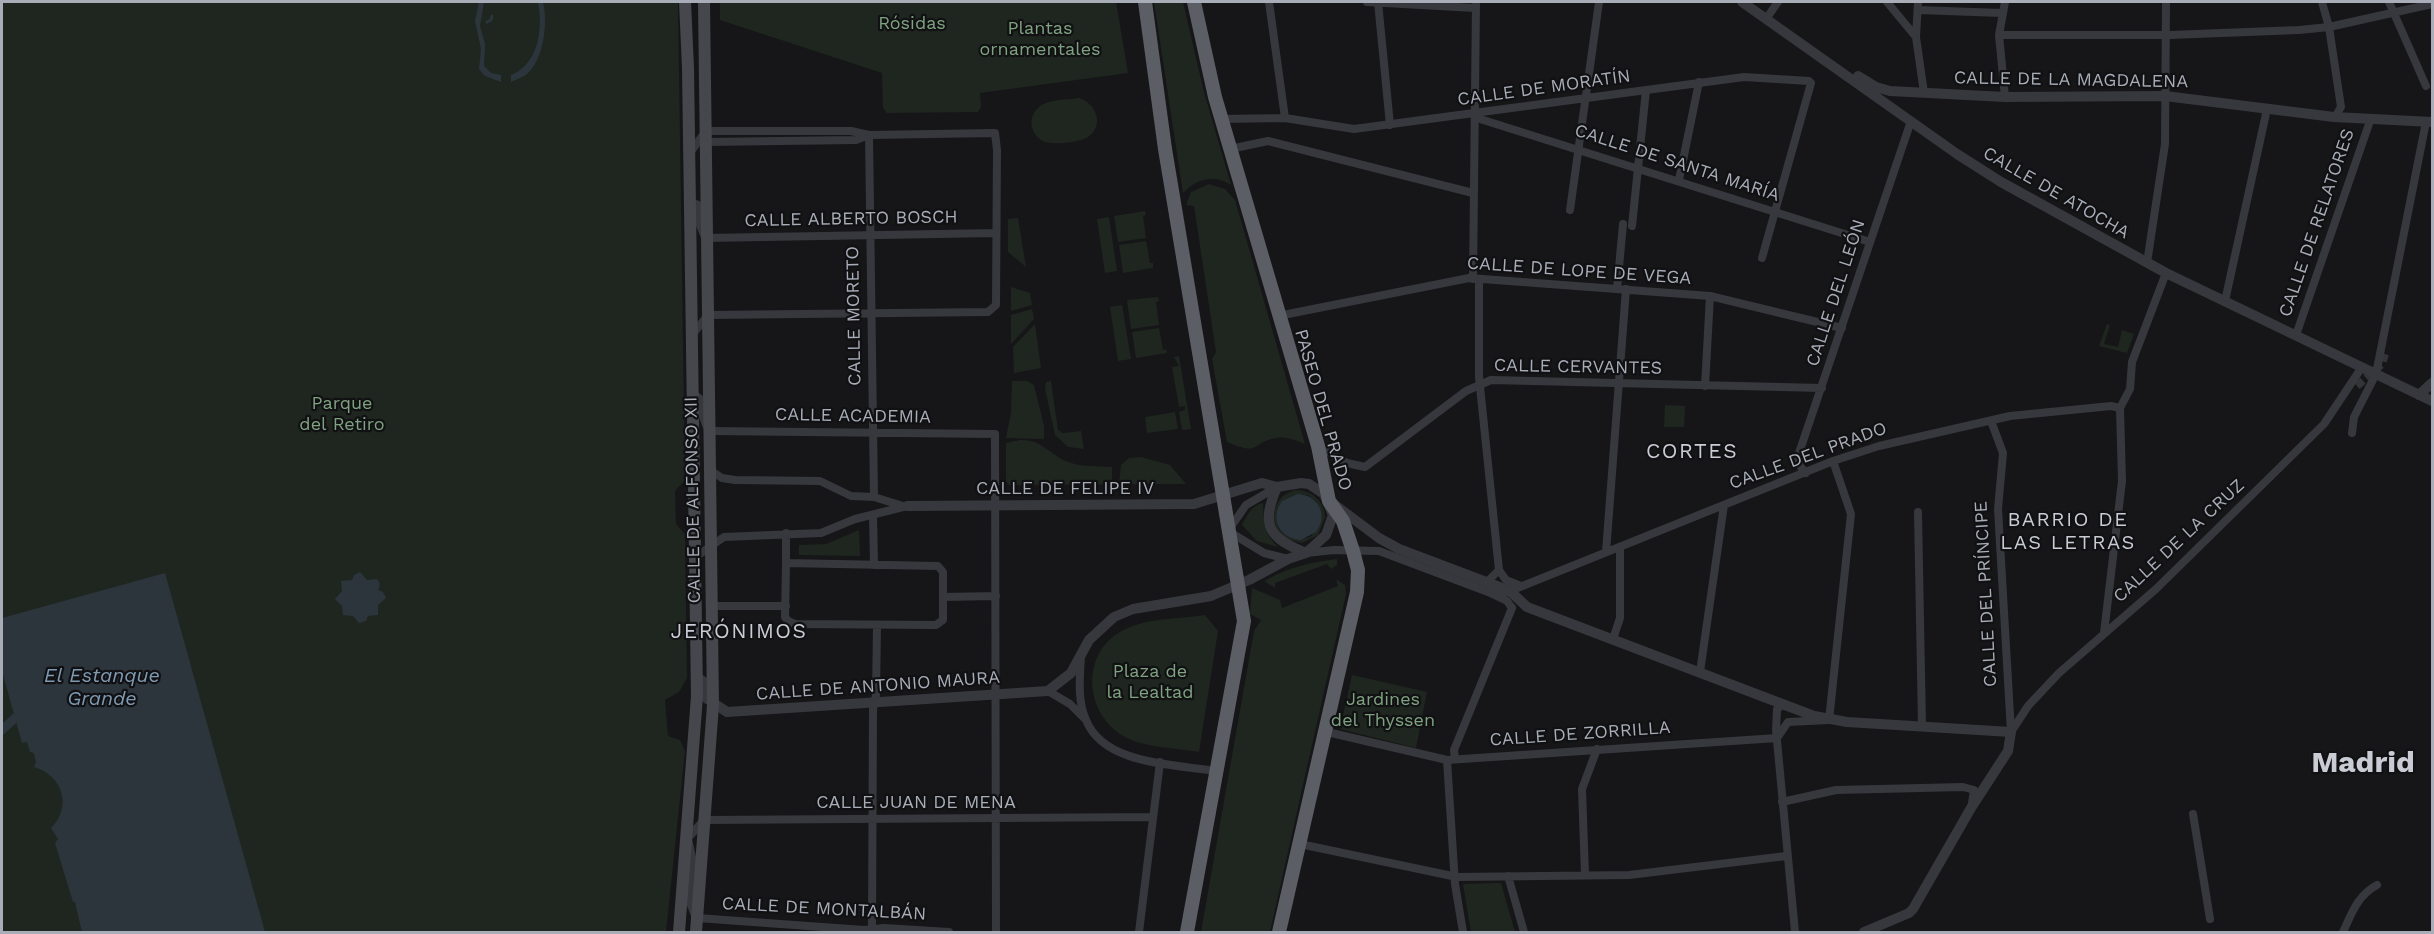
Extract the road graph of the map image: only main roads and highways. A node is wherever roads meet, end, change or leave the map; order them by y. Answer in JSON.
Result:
{"nodes":[{"id":1,"x":685,"y":2,"type":"edge"},
{"id":2,"x":703,"y":2,"type":"edge"},
{"id":3,"x":1145,"y":2,"type":"edge"},
{"id":4,"x":1194,"y":2,"type":"edge"},
{"id":5,"x":679,"y":933,"type":"edge"},
{"id":6,"x":696,"y":933,"type":"edge"},
{"id":7,"x":1187,"y":933,"type":"edge"},
{"id":8,"x":1279,"y":933,"type":"edge"}],
"edges":[{"from":1,"to":5,"type":"main road","name":"CALLE DE ALFONSO XII"},
{"from":2,"to":6,"type":"main road","name":"CALLE DE ALFONSO XII"},
{"from":3,"to":7,"type":"highway"},
{"from":4,"to":8,"type":"highway","name":"PASEO DEL PRADO"}]}
